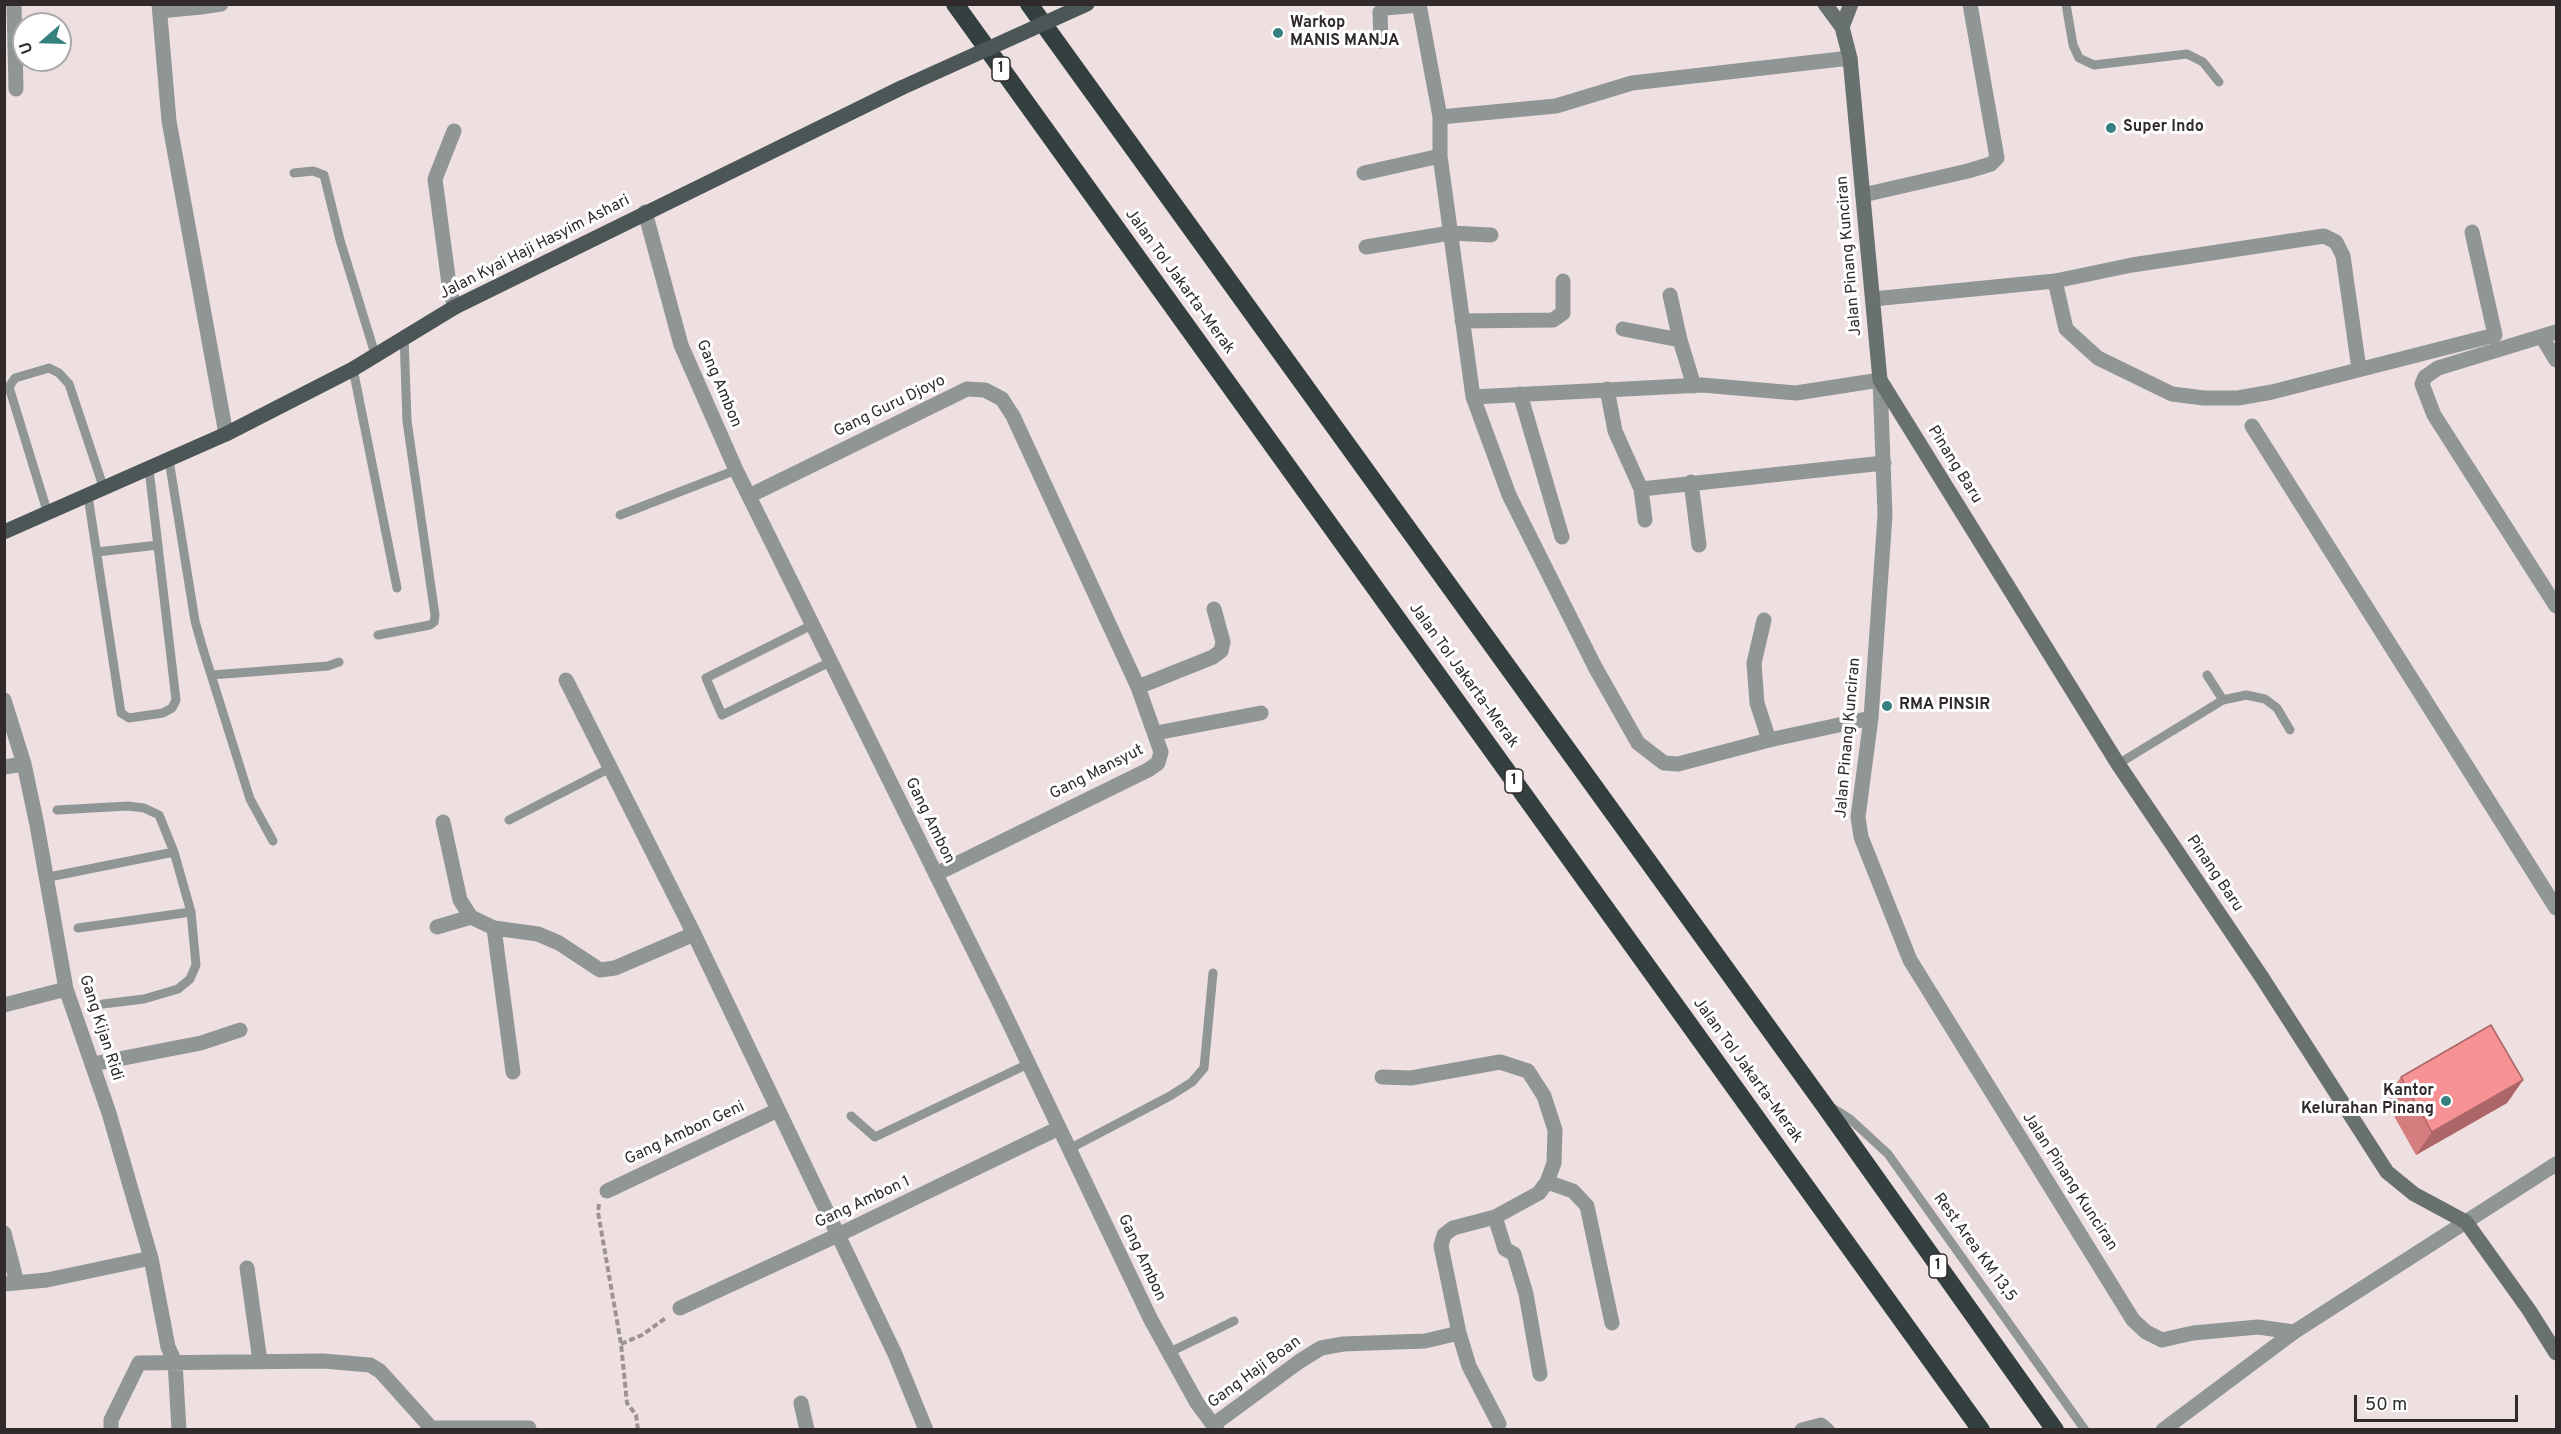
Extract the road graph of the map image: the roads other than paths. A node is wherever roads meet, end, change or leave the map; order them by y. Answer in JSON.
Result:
{"nodes":[{"id":1,"x":14,"y":4,"type":"edge"},
{"id":2,"x":221,"y":4,"type":"edge"},
{"id":3,"x":954,"y":4,"type":"edge"},
{"id":4,"x":1029,"y":4,"type":"edge"},
{"id":5,"x":1087,"y":4,"type":"edge"},
{"id":6,"x":1825,"y":4,"type":"edge"},
{"id":7,"x":1851,"y":4,"type":"edge"},
{"id":8,"x":1970,"y":4,"type":"edge"},
{"id":9,"x":2066,"y":4,"type":"edge"},
{"id":10,"x":1419,"y":5,"type":"edge"},
{"id":11,"x":201,"y":6,"type":"edge"},
{"id":12,"x":160,"y":8,"type":"edge"},
{"id":13,"x":1842,"y":27,"type":"junction"},
{"id":14,"x":1381,"y":41,"type":"dead end"},
{"id":15,"x":1850,"y":58,"type":"junction"},
{"id":16,"x":2219,"y":82,"type":"dead end"},
{"id":17,"x":16,"y":89,"type":"dead end"},
{"id":18,"x":1440,"y":117,"type":"junction"},
{"id":19,"x":454,"y":131,"type":"dead end"},
{"id":20,"x":1440,"y":156,"type":"junction"},
{"id":21,"x":294,"y":173,"type":"dead end"},
{"id":22,"x":1364,"y":173,"type":"dead end"},
{"id":23,"x":1863,"y":195,"type":"junction"},
{"id":24,"x":645,"y":212,"type":"junction"},
{"id":25,"x":2472,"y":232,"type":"dead end"},
{"id":26,"x":1450,"y":233,"type":"junction"},
{"id":27,"x":1491,"y":235,"type":"dead end"},
{"id":28,"x":1366,"y":247,"type":"dead end"},
{"id":29,"x":1563,"y":281,"type":"dead end"},
{"id":30,"x":2055,"y":281,"type":"junction"},
{"id":31,"x":1670,"y":295,"type":"dead end"},
{"id":32,"x":1873,"y":299,"type":"junction"},
{"id":33,"x":455,"y":307,"type":"junction"},
{"id":34,"x":1462,"y":321,"type":"junction"},
{"id":35,"x":1623,"y":329,"type":"dead end"},
{"id":36,"x":2549,"y":334,"type":"edge"},
{"id":37,"x":404,"y":335,"type":"junction"},
{"id":38,"x":1680,"y":340,"type":"junction"},
{"id":39,"x":375,"y":354,"type":"junction"},
{"id":40,"x":2556,"y":360,"type":"edge"},
{"id":41,"x":353,"y":369,"type":"junction"},
{"id":42,"x":2360,"y":369,"type":"junction"},
{"id":43,"x":1880,"y":380,"type":"junction"},
{"id":44,"x":1694,"y":386,"type":"junction"},
{"id":45,"x":1608,"y":389,"type":"junction"},
{"id":46,"x":1520,"y":394,"type":"junction"},
{"id":47,"x":1473,"y":397,"type":"junction"},
{"id":48,"x":2252,"y":426,"type":"dead end"},
{"id":49,"x":226,"y":434,"type":"junction"},
{"id":50,"x":168,"y":460,"type":"junction"},
{"id":51,"x":1884,"y":463,"type":"junction"},
{"id":52,"x":149,"y":469,"type":"junction"},
{"id":53,"x":736,"y":470,"type":"junction"},
{"id":54,"x":1691,"y":482,"type":"junction"},
{"id":55,"x":104,"y":489,"type":"junction"},
{"id":56,"x":1641,"y":489,"type":"junction"},
{"id":57,"x":88,"y":496,"type":"junction"},
{"id":58,"x":749,"y":496,"type":"junction"},
{"id":59,"x":48,"y":514,"type":"junction"},
{"id":60,"x":620,"y":515,"type":"dead end"},
{"id":61,"x":1645,"y":520,"type":"dead end"},
{"id":62,"x":4,"y":532,"type":"edge"},
{"id":63,"x":1562,"y":537,"type":"dead end"},
{"id":64,"x":158,"y":544,"type":"junction"},
{"id":65,"x":1699,"y":545,"type":"dead end"},
{"id":66,"x":97,"y":552,"type":"junction"},
{"id":67,"x":1087,"y":575,"type":"joint"},
{"id":68,"x":397,"y":588,"type":"dead end"},
{"id":69,"x":2556,"y":606,"type":"edge"},
{"id":70,"x":1214,"y":609,"type":"dead end"},
{"id":71,"x":1764,"y":620,"type":"dead end"},
{"id":72,"x":812,"y":625,"type":"junction"},
{"id":73,"x":378,"y":635,"type":"dead end"},
{"id":74,"x":339,"y":662,"type":"dead end"},
{"id":75,"x":830,"y":662,"type":"junction"},
{"id":76,"x":212,"y":675,"type":"junction"},
{"id":77,"x":2207,"y":675,"type":"dead end"},
{"id":78,"x":566,"y":680,"type":"dead end"},
{"id":79,"x":1138,"y":687,"type":"junction"},
{"id":80,"x":4,"y":700,"type":"edge"},
{"id":81,"x":2223,"y":700,"type":"junction"},
{"id":82,"x":1261,"y":713,"type":"dead end"},
{"id":83,"x":1870,"y":718,"type":"junction"},
{"id":84,"x":2290,"y":730,"type":"dead end"},
{"id":85,"x":1156,"y":733,"type":"junction"},
{"id":86,"x":1769,"y":740,"type":"junction"},
{"id":87,"x":24,"y":764,"type":"junction"},
{"id":88,"x":2118,"y":764,"type":"junction"},
{"id":89,"x":4,"y":767,"type":"edge"},
{"id":90,"x":610,"y":768,"type":"junction"},
{"id":91,"x":57,"y":810,"type":"dead end"},
{"id":92,"x":510,"y":820,"type":"dead end"},
{"id":93,"x":442,"y":822,"type":"dead end"},
{"id":94,"x":273,"y":841,"type":"dead end"},
{"id":95,"x":174,"y":852,"type":"junction"},
{"id":96,"x":936,"y":874,"type":"junction"},
{"id":97,"x":44,"y":878,"type":"junction"},
{"id":98,"x":2556,"y":908,"type":"edge"},
{"id":99,"x":191,"y":912,"type":"junction"},
{"id":100,"x":471,"y":917,"type":"junction"},
{"id":101,"x":437,"y":927,"type":"dead end"},
{"id":102,"x":78,"y":928,"type":"dead end"},
{"id":103,"x":494,"y":928,"type":"junction"},
{"id":104,"x":694,"y":934,"type":"junction"},
{"id":105,"x":1214,"y":973,"type":"dead end"},
{"id":106,"x":66,"y":988,"type":"junction"},
{"id":107,"x":103,"y":1004,"type":"dead end"},
{"id":108,"x":4,"y":1005,"type":"edge"},
{"id":109,"x":240,"y":1030,"type":"dead end"},
{"id":110,"x":93,"y":1064,"type":"junction"},
{"id":111,"x":1028,"y":1064,"type":"junction"},
{"id":112,"x":513,"y":1072,"type":"dead end"},
{"id":113,"x":1382,"y":1077,"type":"dead end"},
{"id":114,"x":1822,"y":1102,"type":"junction"},
{"id":115,"x":778,"y":1110,"type":"junction"},
{"id":116,"x":851,"y":1116,"type":"dead end"},
{"id":117,"x":1059,"y":1128,"type":"junction"},
{"id":118,"x":1070,"y":1149,"type":"junction"},
{"id":119,"x":2556,"y":1164,"type":"edge"},
{"id":120,"x":1547,"y":1182,"type":"junction"},
{"id":121,"x":607,"y":1191,"type":"road end"},
{"id":122,"x":1496,"y":1217,"type":"junction"},
{"id":123,"x":2466,"y":1222,"type":"junction"},
{"id":124,"x":4,"y":1233,"type":"edge"},
{"id":125,"x":838,"y":1235,"type":"junction"},
{"id":126,"x":151,"y":1258,"type":"junction"},
{"id":127,"x":247,"y":1268,"type":"dead end"},
{"id":128,"x":11,"y":1283,"type":"edge"},
{"id":129,"x":680,"y":1308,"type":"road end"},
{"id":130,"x":1234,"y":1321,"type":"dead end"},
{"id":131,"x":1612,"y":1323,"type":"dead end"},
{"id":132,"x":2294,"y":1332,"type":"junction"},
{"id":133,"x":1459,"y":1333,"type":"junction"},
{"id":134,"x":1168,"y":1353,"type":"junction"},
{"id":135,"x":2556,"y":1353,"type":"edge"},
{"id":136,"x":175,"y":1362,"type":"junction"},
{"id":137,"x":260,"y":1362,"type":"junction"},
{"id":138,"x":1540,"y":1374,"type":"dead end"},
{"id":139,"x":801,"y":1403,"type":"dead end"},
{"id":140,"x":1499,"y":1424,"type":"dead end"},
{"id":141,"x":1215,"y":1427,"type":"edge"},
{"id":142,"x":529,"y":1428,"type":"dead end"},
{"id":143,"x":432,"y":1429,"type":"edge"},
{"id":144,"x":111,"y":1430,"type":"edge"},
{"id":145,"x":179,"y":1430,"type":"edge"},
{"id":146,"x":807,"y":1430,"type":"edge"},
{"id":147,"x":926,"y":1430,"type":"edge"},
{"id":148,"x":1802,"y":1430,"type":"edge"},
{"id":149,"x":1827,"y":1430,"type":"edge"},
{"id":150,"x":1981,"y":1430,"type":"edge"},
{"id":151,"x":2055,"y":1430,"type":"edge"},
{"id":152,"x":2085,"y":1430,"type":"edge"},
{"id":153,"x":2163,"y":1430,"type":"edge"}],
"edges":[{"from":1,"to":17,"type":"street"},
{"from":2,"to":11,"type":"street"},
{"from":3,"to":150,"type":"highway","name":"Jalan Tol Jakarta–Merak","number":"1"},
{"from":4,"to":114,"type":"highway","number":"1"},
{"from":5,"to":24,"type":"main road","name":"Jalan Kyai Haji Hasyim Ashari","bridge":true},
{"from":6,"to":13,"type":"main road","name":"Jalan Pinang Kunciran"},
{"from":7,"to":13,"type":"main road"},
{"from":8,"to":23,"type":"street"},
{"from":9,"to":16,"type":"lane"},
{"from":10,"to":14,"type":"street"},
{"from":10,"to":18,"type":"street"},
{"from":11,"to":12,"type":"street"},
{"from":12,"to":49,"type":"street"},
{"from":13,"to":15,"type":"main road","name":"Jalan Pinang Kunciran"},
{"from":15,"to":18,"type":"street"},
{"from":15,"to":23,"type":"main road","name":"Jalan Pinang Kunciran"},
{"from":18,"to":20,"type":"street"},
{"from":19,"to":33,"type":"street"},
{"from":20,"to":22,"type":"street"},
{"from":20,"to":26,"type":"street"},
{"from":21,"to":39,"type":"lane"},
{"from":23,"to":32,"type":"main road","name":"Jalan Pinang Kunciran"},
{"from":24,"to":33,"type":"main road","name":"Jalan Kyai Haji Hasyim Ashari"},
{"from":24,"to":53,"type":"street","name":"Gang Ambon"},
{"from":25,"to":42,"type":"street"},
{"from":26,"to":27,"type":"street"},
{"from":26,"to":28,"type":"street"},
{"from":26,"to":34,"type":"street"},
{"from":29,"to":34,"type":"street"},
{"from":30,"to":32,"type":"street"},
{"from":30,"to":42,"type":"street"},
{"from":30,"to":42,"type":"street"},
{"from":31,"to":38,"type":"street"},
{"from":32,"to":43,"type":"main road","name":"Jalan Pinang Kunciran"},
{"from":33,"to":37,"type":"main road","name":"Jalan Kyai Haji Hasyim Ashari"},
{"from":34,"to":47,"type":"street"},
{"from":35,"to":38,"type":"street"},
{"from":36,"to":40,"type":"street"},
{"from":36,"to":69,"type":"street"},
{"from":37,"to":39,"type":"main road","name":"Jalan Kyai Haji Hasyim Ashari"},
{"from":37,"to":73,"type":"lane"},
{"from":38,"to":44,"type":"street"},
{"from":39,"to":41,"type":"main road","name":"Jalan Kyai Haji Hasyim Ashari"},
{"from":41,"to":49,"type":"main road","name":"Jalan Kyai Haji Hasyim Ashari"},
{"from":41,"to":68,"type":"lane"},
{"from":43,"to":44,"type":"street"},
{"from":43,"to":51,"type":"street","name":"Jalan Pinang Kunciran"},
{"from":43,"to":88,"type":"main road","name":"Pinang Baru"},
{"from":44,"to":45,"type":"street"},
{"from":45,"to":46,"type":"street"},
{"from":45,"to":56,"type":"street"},
{"from":46,"to":47,"type":"street"},
{"from":46,"to":63,"type":"street"},
{"from":47,"to":86,"type":"street"},
{"from":48,"to":98,"type":"street"},
{"from":49,"to":50,"type":"main road","name":"Jalan Kyai Haji Hasyim Ashari"},
{"from":50,"to":52,"type":"main road","name":"Jalan Kyai Haji Hasyim Ashari"},
{"from":50,"to":76,"type":"lane"},
{"from":51,"to":54,"type":"street"},
{"from":51,"to":83,"type":"street","name":"Jalan Pinang Kunciran"},
{"from":52,"to":55,"type":"main road","name":"Jalan Kyai Haji Hasyim Ashari"},
{"from":52,"to":64,"type":"lane"},
{"from":53,"to":58,"type":"street","name":"Gang Ambon"},
{"from":53,"to":60,"type":"lane"},
{"from":54,"to":56,"type":"street"},
{"from":54,"to":65,"type":"street"},
{"from":55,"to":57,"type":"main road","name":"Jalan Kyai Haji Hasyim Ashari"},
{"from":55,"to":59,"type":"lane"},
{"from":56,"to":61,"type":"street"},
{"from":57,"to":59,"type":"main road","name":"Jalan Kyai Haji Hasyim Ashari"},
{"from":57,"to":66,"type":"lane"},
{"from":58,"to":67,"type":"street","name":"Gang Guru Djoyo"},
{"from":58,"to":72,"type":"street","name":"Gang Ambon"},
{"from":59,"to":62,"type":"main road","name":"Jalan Kyai Haji Hasyim Ashari"},
{"from":64,"to":66,"type":"lane"},
{"from":64,"to":66,"type":"lane"},
{"from":67,"to":79,"type":"street","name":"Gang Mansyut"},
{"from":70,"to":79,"type":"street"},
{"from":71,"to":86,"type":"street"},
{"from":72,"to":75,"type":"street","name":"Gang Ambon"},
{"from":72,"to":75,"type":"lane"},
{"from":74,"to":76,"type":"lane"},
{"from":75,"to":96,"type":"street","name":"Gang Ambon"},
{"from":76,"to":94,"type":"lane"},
{"from":77,"to":81,"type":"lane"},
{"from":78,"to":90,"type":"street"},
{"from":79,"to":85,"type":"street","name":"Gang Mansyut"},
{"from":80,"to":87,"type":"street","name":"Gang Kijan Ridi"},
{"from":81,"to":84,"type":"lane"},
{"from":81,"to":88,"type":"lane"},
{"from":82,"to":85,"type":"street"},
{"from":83,"to":86,"type":"street"},
{"from":83,"to":132,"type":"street","name":"Jalan Pinang Kunciran"},
{"from":85,"to":96,"type":"street","name":"Gang Mansyut"},
{"from":87,"to":89,"type":"street"},
{"from":87,"to":97,"type":"street","name":"Gang Kijan Ridi"},
{"from":88,"to":123,"type":"main road","name":"Pinang Baru"},
{"from":90,"to":92,"type":"lane"},
{"from":90,"to":104,"type":"street"},
{"from":91,"to":95,"type":"lane"},
{"from":93,"to":100,"type":"street"},
{"from":95,"to":97,"type":"lane"},
{"from":95,"to":99,"type":"lane"},
{"from":96,"to":111,"type":"street","name":"Gang Ambon"},
{"from":97,"to":106,"type":"street","name":"Gang Kijan Ridi"},
{"from":99,"to":102,"type":"lane"},
{"from":99,"to":107,"type":"lane"},
{"from":100,"to":101,"type":"street"},
{"from":100,"to":103,"type":"street"},
{"from":103,"to":104,"type":"street"},
{"from":103,"to":112,"type":"street"},
{"from":104,"to":115,"type":"street"},
{"from":105,"to":118,"type":"lane"},
{"from":106,"to":108,"type":"street"},
{"from":106,"to":110,"type":"street","name":"Gang Kijan Ridi"},
{"from":109,"to":110,"type":"street"},
{"from":110,"to":126,"type":"street","name":"Gang Kijan Ridi"},
{"from":111,"to":116,"type":"lane"},
{"from":111,"to":117,"type":"street","name":"Gang Ambon"},
{"from":113,"to":120,"type":"street"},
{"from":114,"to":151,"type":"highway","number":"1"},
{"from":114,"to":152,"type":"lane","name":"Rest Area KM 13,5"},
{"from":115,"to":121,"type":"street","name":"Gang Ambon Geni"},
{"from":115,"to":125,"type":"street"},
{"from":117,"to":118,"type":"street","name":"Gang Ambon"},
{"from":117,"to":125,"type":"street","name":"Gang Ambon 1"},
{"from":118,"to":134,"type":"street","name":"Gang Ambon"},
{"from":119,"to":123,"type":"street"},
{"from":120,"to":122,"type":"street"},
{"from":120,"to":131,"type":"street"},
{"from":122,"to":133,"type":"street"},
{"from":122,"to":138,"type":"street"},
{"from":123,"to":132,"type":"street"},
{"from":123,"to":135,"type":"main road","name":"Pinang Baru"},
{"from":124,"to":128,"type":"street"},
{"from":125,"to":129,"type":"street","name":"Gang Ambon 1"},
{"from":125,"to":147,"type":"street"},
{"from":126,"to":128,"type":"street"},
{"from":126,"to":136,"type":"street","name":"Gang Kijan Ridi"},
{"from":127,"to":137,"type":"street"},
{"from":130,"to":134,"type":"lane"},
{"from":132,"to":153,"type":"street"},
{"from":133,"to":140,"type":"street"},
{"from":133,"to":141,"type":"street","name":"Gang Haji Boan"},
{"from":134,"to":141,"type":"street","name":"Gang Ambon"},
{"from":136,"to":137,"type":"street"},
{"from":136,"to":144,"type":"street"},
{"from":136,"to":145,"type":"street","name":"Gang Kijan Ridi"},
{"from":137,"to":143,"type":"street"},
{"from":139,"to":146,"type":"street"},
{"from":142,"to":143,"type":"street"},
{"from":148,"to":149,"type":"street"}]}
